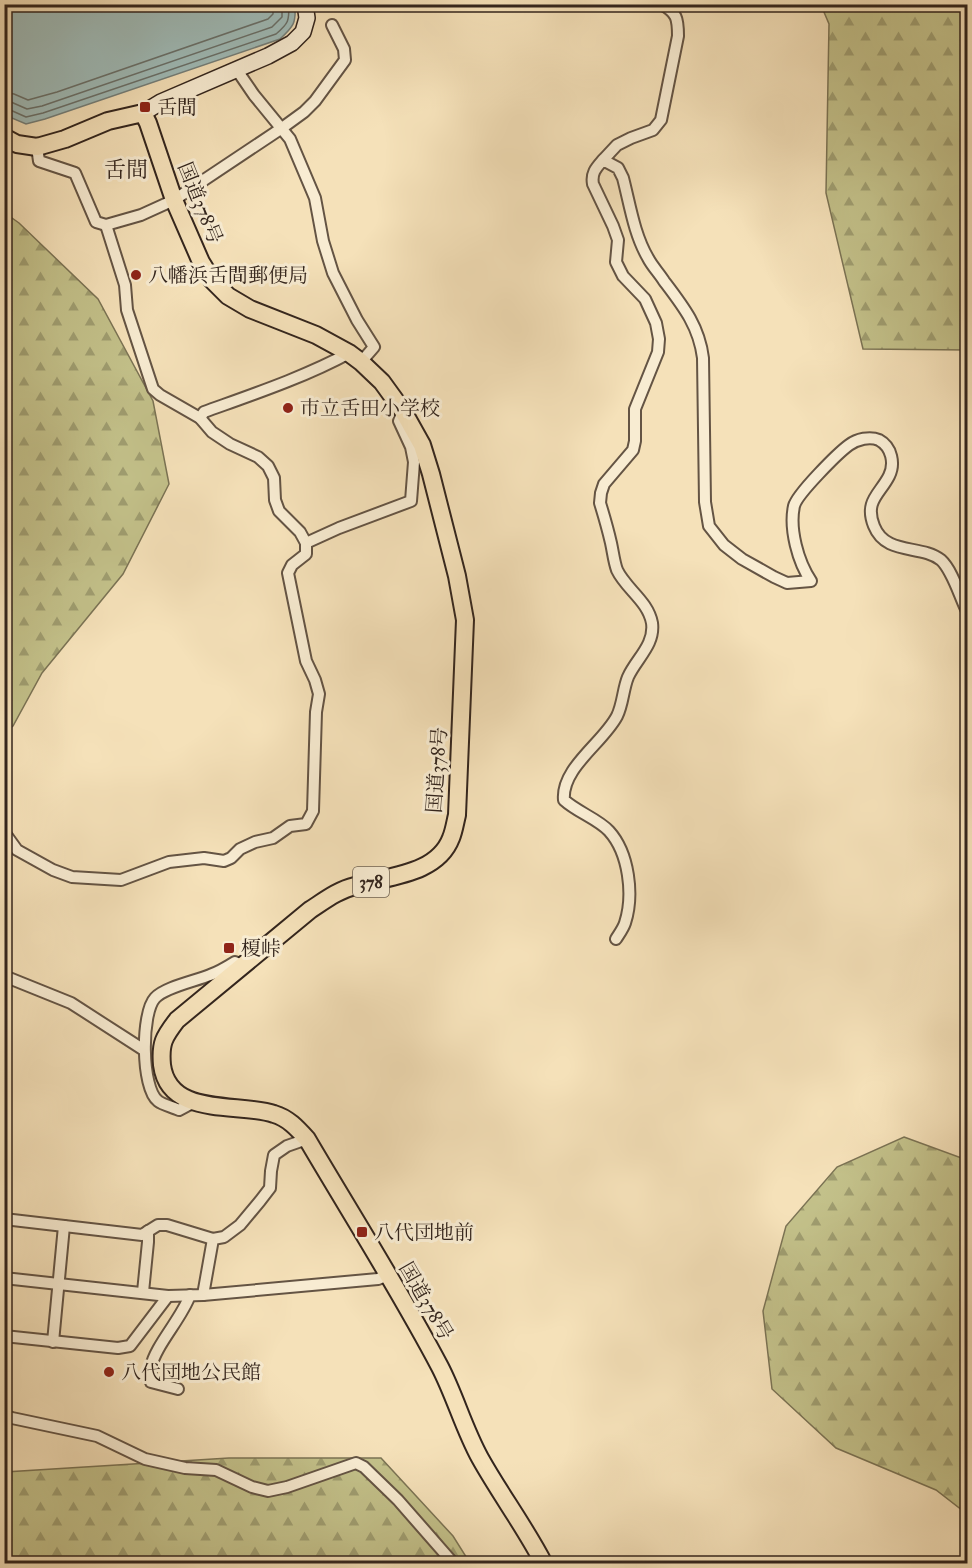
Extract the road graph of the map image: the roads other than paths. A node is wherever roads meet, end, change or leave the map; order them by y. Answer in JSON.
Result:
{"nodes":[{"id":1,"x":305,"y":4,"type":"edge"},
{"id":2,"x":661,"y":4,"type":"edge"},
{"id":3,"x":332,"y":26,"type":"dead end"},
{"id":4,"x":237,"y":69,"type":"junction"},
{"id":5,"x":143,"y":113,"type":"junction"},
{"id":6,"x":282,"y":128,"type":"junction"},
{"id":7,"x":4,"y":137,"type":"edge"},
{"id":8,"x":37,"y":147,"type":"junction"},
{"id":9,"x":603,"y":160,"type":"junction"},
{"id":10,"x":174,"y":200,"type":"junction"},
{"id":11,"x":105,"y":225,"type":"junction"},
{"id":12,"x":355,"y":357,"type":"junction"},
{"id":13,"x":403,"y":411,"type":"junction"},
{"id":14,"x":200,"y":418,"type":"junction"},
{"id":15,"x":306,"y":543,"type":"junction"},
{"id":16,"x":968,"y":613,"type":"edge"},
{"id":17,"x":4,"y":832,"type":"edge"},
{"id":18,"x":616,"y":939,"type":"dead end"},
{"id":19,"x":243,"y":966,"type":"junction"},
{"id":20,"x":4,"y":976,"type":"edge"},
{"id":21,"x":144,"y":1050,"type":"junction"},
{"id":22,"x":194,"y":1102,"type":"junction"},
{"id":23,"x":307,"y":1139,"type":"junction"},
{"id":24,"x":4,"y":1219,"type":"edge"},
{"id":25,"x":64,"y":1226,"type":"junction"},
{"id":26,"x":148,"y":1231,"type":"junction"},
{"id":27,"x":213,"y":1239,"type":"junction"},
{"id":28,"x":388,"y":1275,"type":"junction"},
{"id":29,"x":4,"y":1278,"type":"edge"},
{"id":30,"x":58,"y":1283,"type":"junction"},
{"id":31,"x":143,"y":1292,"type":"junction"},
{"id":32,"x":203,"y":1294,"type":"junction"},
{"id":33,"x":190,"y":1295,"type":"junction"},
{"id":34,"x":168,"y":1296,"type":"junction"},
{"id":35,"x":4,"y":1336,"type":"edge"},
{"id":36,"x":53,"y":1342,"type":"junction"},
{"id":37,"x":178,"y":1389,"type":"dead end"},
{"id":38,"x":4,"y":1415,"type":"edge"},
{"id":39,"x":454,"y":1563,"type":"edge"},
{"id":40,"x":544,"y":1563,"type":"edge"}],
"edges":[{"from":1,"to":4,"type":"main road"},
{"from":2,"to":9,"type":"street"},
{"from":3,"to":6,"type":"street"},
{"from":4,"to":5,"type":"main road"},
{"from":4,"to":6,"type":"street"},
{"from":5,"to":8,"type":"highway"},
{"from":5,"to":10,"type":"highway","name":"国道378号","number":"378"},
{"from":6,"to":10,"type":"street"},
{"from":6,"to":12,"type":"street"},
{"from":7,"to":8,"type":"highway"},
{"from":8,"to":11,"type":"street"},
{"from":9,"to":16,"type":"street"},
{"from":9,"to":18,"type":"street"},
{"from":10,"to":11,"type":"street"},
{"from":10,"to":12,"type":"highway","name":"国道378号","number":"378"},
{"from":11,"to":14,"type":"street"},
{"from":12,"to":13,"type":"highway","name":"国道378号","number":"378"},
{"from":12,"to":14,"type":"street"},
{"from":13,"to":15,"type":"street"},
{"from":13,"to":19,"type":"highway","name":"国道378号","number":"378"},
{"from":14,"to":15,"type":"street"},
{"from":15,"to":17,"type":"street"},
{"from":19,"to":21,"type":"street"},
{"from":19,"to":22,"type":"highway","name":"国道378号","number":"378"},
{"from":20,"to":21,"type":"street"},
{"from":21,"to":22,"type":"street"},
{"from":22,"to":23,"type":"highway","name":"国道378号","number":"378"},
{"from":23,"to":27,"type":"street"},
{"from":23,"to":28,"type":"highway","name":"国道378号","number":"378"},
{"from":24,"to":25,"type":"street"},
{"from":25,"to":26,"type":"street"},
{"from":25,"to":30,"type":"street"},
{"from":26,"to":27,"type":"street"},
{"from":26,"to":31,"type":"street"},
{"from":27,"to":32,"type":"street"},
{"from":28,"to":32,"type":"street"},
{"from":28,"to":40,"type":"highway","name":"国道378号","number":"378"},
{"from":29,"to":30,"type":"street"},
{"from":30,"to":31,"type":"street"},
{"from":30,"to":36,"type":"street"},
{"from":31,"to":34,"type":"street"},
{"from":32,"to":33,"type":"street"},
{"from":33,"to":34,"type":"street"},
{"from":33,"to":37,"type":"street"},
{"from":34,"to":36,"type":"street"},
{"from":35,"to":36,"type":"street"},
{"from":38,"to":39,"type":"street"}]}
